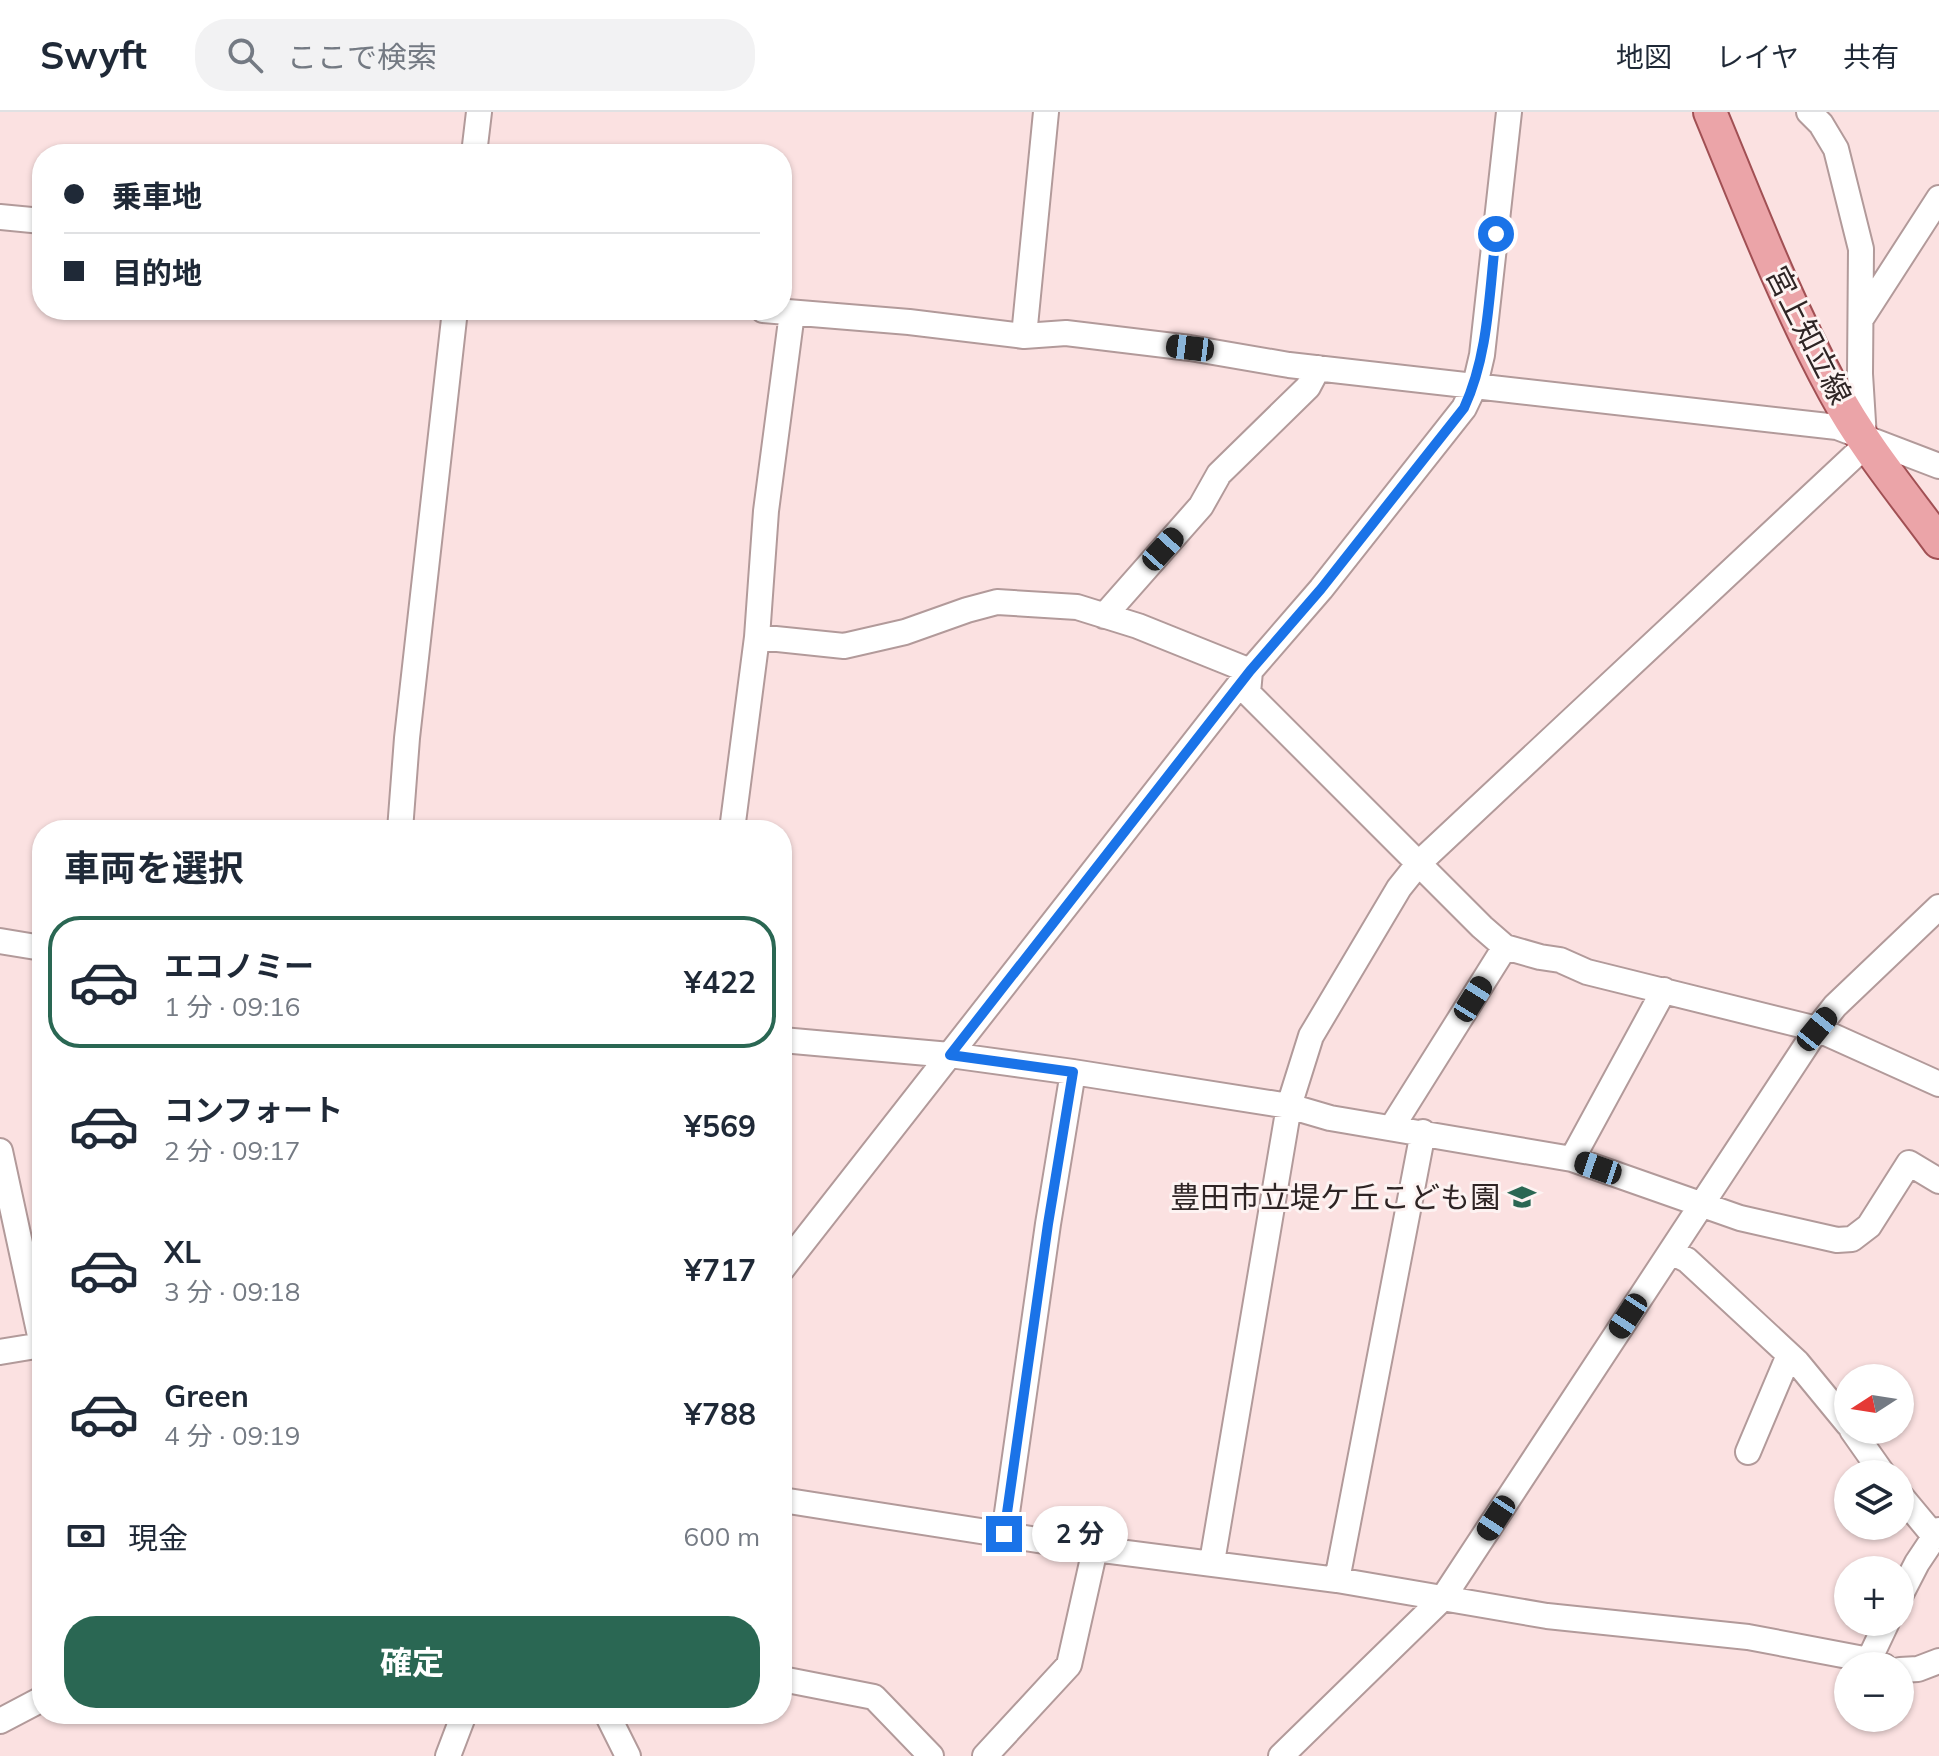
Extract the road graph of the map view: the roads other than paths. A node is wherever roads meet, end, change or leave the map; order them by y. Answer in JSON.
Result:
{"nodes":[{"id":1,"x":479,"y":112,"type":"edge"},
{"id":2,"x":1046,"y":112,"type":"edge"},
{"id":3,"x":1509,"y":112,"type":"edge"},
{"id":4,"x":1710,"y":112,"type":"edge"},
{"id":5,"x":1809,"y":112,"type":"edge"},
{"id":6,"x":475,"y":144,"type":"edge"},
{"id":7,"x":1939,"y":198,"type":"edge"},
{"id":8,"x":0,"y":217,"type":"edge"},
{"id":9,"x":32,"y":220,"type":"edge"},
{"id":10,"x":792,"y":313,"type":"edge"},
{"id":11,"x":1861,"y":319,"type":"junction"},
{"id":12,"x":454,"y":320,"type":"edge"},
{"id":13,"x":791,"y":320,"type":"edge"},
{"id":14,"x":1024,"y":336,"type":"junction"},
{"id":15,"x":1318,"y":368,"type":"junction"},
{"id":16,"x":1475,"y":385,"type":"junction"},
{"id":17,"x":1866,"y":441,"type":"junction"},
{"id":18,"x":1939,"y":466,"type":"edge"},
{"id":19,"x":1939,"y":542,"type":"edge"},
{"id":20,"x":1104,"y":616,"type":"junction"},
{"id":21,"x":757,"y":637,"type":"junction"},
{"id":22,"x":1250,"y":671,"type":"junction"},
{"id":23,"x":401,"y":820,"type":"edge"},
{"id":24,"x":733,"y":820,"type":"edge"},
{"id":25,"x":1419,"y":863,"type":"junction"},
{"id":26,"x":1939,"y":907,"type":"edge"},
{"id":27,"x":0,"y":941,"type":"edge"},
{"id":28,"x":32,"y":946,"type":"edge"},
{"id":29,"x":1505,"y":947,"type":"junction"},
{"id":30,"x":1664,"y":990,"type":"junction"},
{"id":31,"x":1817,"y":1029,"type":"junction"},
{"id":32,"x":792,"y":1041,"type":"edge"},
{"id":33,"x":950,"y":1055,"type":"junction"},
{"id":34,"x":1073,"y":1072,"type":"junction"},
{"id":35,"x":1939,"y":1084,"type":"edge"},
{"id":36,"x":1289,"y":1106,"type":"junction"},
{"id":37,"x":1392,"y":1127,"type":"junction"},
{"id":38,"x":1423,"y":1132,"type":"junction"},
{"id":39,"x":0,"y":1151,"type":"edge"},
{"id":40,"x":1572,"y":1159,"type":"junction"},
{"id":41,"x":1939,"y":1181,"type":"edge"},
{"id":42,"x":1701,"y":1203,"type":"junction"},
{"id":43,"x":1671,"y":1252,"type":"junction"},
{"id":44,"x":792,"y":1256,"type":"edge"},
{"id":45,"x":32,"y":1299,"type":"edge"},
{"id":46,"x":32,"y":1347,"type":"edge"},
{"id":47,"x":0,"y":1352,"type":"edge"},
{"id":48,"x":1789,"y":1355,"type":"junction"},
{"id":49,"x":1834,"y":1404,"type":"edge"},
{"id":50,"x":1748,"y":1452,"type":"dead end"},
{"id":51,"x":792,"y":1502,"type":"edge"},
{"id":52,"x":1914,"y":1510,"type":"edge"},
{"id":53,"x":1004,"y":1534,"type":"junction"},
{"id":54,"x":1937,"y":1534,"type":"edge"},
{"id":55,"x":1095,"y":1549,"type":"junction"},
{"id":56,"x":1212,"y":1562,"type":"junction"},
{"id":57,"x":1914,"y":1569,"type":"edge"},
{"id":58,"x":1337,"y":1580,"type":"junction"},
{"id":59,"x":1443,"y":1598,"type":"junction"},
{"id":60,"x":1834,"y":1654,"type":"edge"},
{"id":61,"x":1939,"y":1661,"type":"edge"},
{"id":62,"x":1914,"y":1669,"type":"edge"},
{"id":63,"x":792,"y":1681,"type":"edge"},
{"id":64,"x":32,"y":1704,"type":"edge"},
{"id":65,"x":0,"y":1721,"type":"edge"},
{"id":66,"x":460,"y":1724,"type":"edge"},
{"id":67,"x":612,"y":1724,"type":"edge"},
{"id":68,"x":448,"y":1756,"type":"edge"},
{"id":69,"x":628,"y":1756,"type":"edge"},
{"id":70,"x":931,"y":1756,"type":"edge"},
{"id":71,"x":985,"y":1756,"type":"edge"},
{"id":72,"x":1281,"y":1756,"type":"edge"}],
"edges":[{"from":1,"to":6,"type":"street"},
{"from":2,"to":14,"type":"street"},
{"from":3,"to":16,"type":"street"},
{"from":4,"to":17,"type":"main road","name":"宮上知立線"},
{"from":5,"to":11,"type":"street"},
{"from":7,"to":11,"type":"street"},
{"from":8,"to":9,"type":"street"},
{"from":10,"to":14,"type":"street"},
{"from":11,"to":17,"type":"street"},
{"from":12,"to":23,"type":"street"},
{"from":13,"to":21,"type":"street"},
{"from":14,"to":15,"type":"street"},
{"from":15,"to":16,"type":"street"},
{"from":15,"to":20,"type":"street"},
{"from":16,"to":17,"type":"street"},
{"from":16,"to":22,"type":"street"},
{"from":17,"to":18,"type":"street"},
{"from":17,"to":19,"type":"main road","name":"宮上知立線"},
{"from":17,"to":25,"type":"street"},
{"from":20,"to":21,"type":"street"},
{"from":20,"to":22,"type":"street"},
{"from":21,"to":24,"type":"street"},
{"from":22,"to":25,"type":"street"},
{"from":22,"to":33,"type":"street"},
{"from":25,"to":29,"type":"street"},
{"from":25,"to":36,"type":"street"},
{"from":26,"to":31,"type":"street"},
{"from":27,"to":28,"type":"street"},
{"from":29,"to":30,"type":"street"},
{"from":29,"to":37,"type":"street"},
{"from":30,"to":31,"type":"street"},
{"from":30,"to":40,"type":"street"},
{"from":31,"to":35,"type":"street"},
{"from":31,"to":42,"type":"street"},
{"from":32,"to":33,"type":"street"},
{"from":33,"to":34,"type":"street"},
{"from":33,"to":44,"type":"street"},
{"from":34,"to":36,"type":"street"},
{"from":34,"to":53,"type":"street"},
{"from":36,"to":37,"type":"street"},
{"from":36,"to":56,"type":"street"},
{"from":37,"to":38,"type":"street"},
{"from":38,"to":40,"type":"street"},
{"from":38,"to":58,"type":"street"},
{"from":39,"to":45,"type":"street"},
{"from":40,"to":42,"type":"street"},
{"from":41,"to":42,"type":"street"},
{"from":42,"to":43,"type":"street"},
{"from":43,"to":48,"type":"street"},
{"from":43,"to":59,"type":"street"},
{"from":46,"to":47,"type":"street"},
{"from":48,"to":49,"type":"street"},
{"from":48,"to":50,"type":"street"},
{"from":51,"to":53,"type":"street"},
{"from":52,"to":54,"type":"street"},
{"from":53,"to":55,"type":"street"},
{"from":54,"to":57,"type":"street"},
{"from":55,"to":56,"type":"street"},
{"from":55,"to":71,"type":"street"},
{"from":56,"to":58,"type":"street"},
{"from":58,"to":59,"type":"street"},
{"from":59,"to":60,"type":"street"},
{"from":59,"to":72,"type":"street"},
{"from":61,"to":62,"type":"street"},
{"from":63,"to":70,"type":"street"},
{"from":64,"to":65,"type":"street"},
{"from":66,"to":68,"type":"street"},
{"from":67,"to":69,"type":"street"}]}
